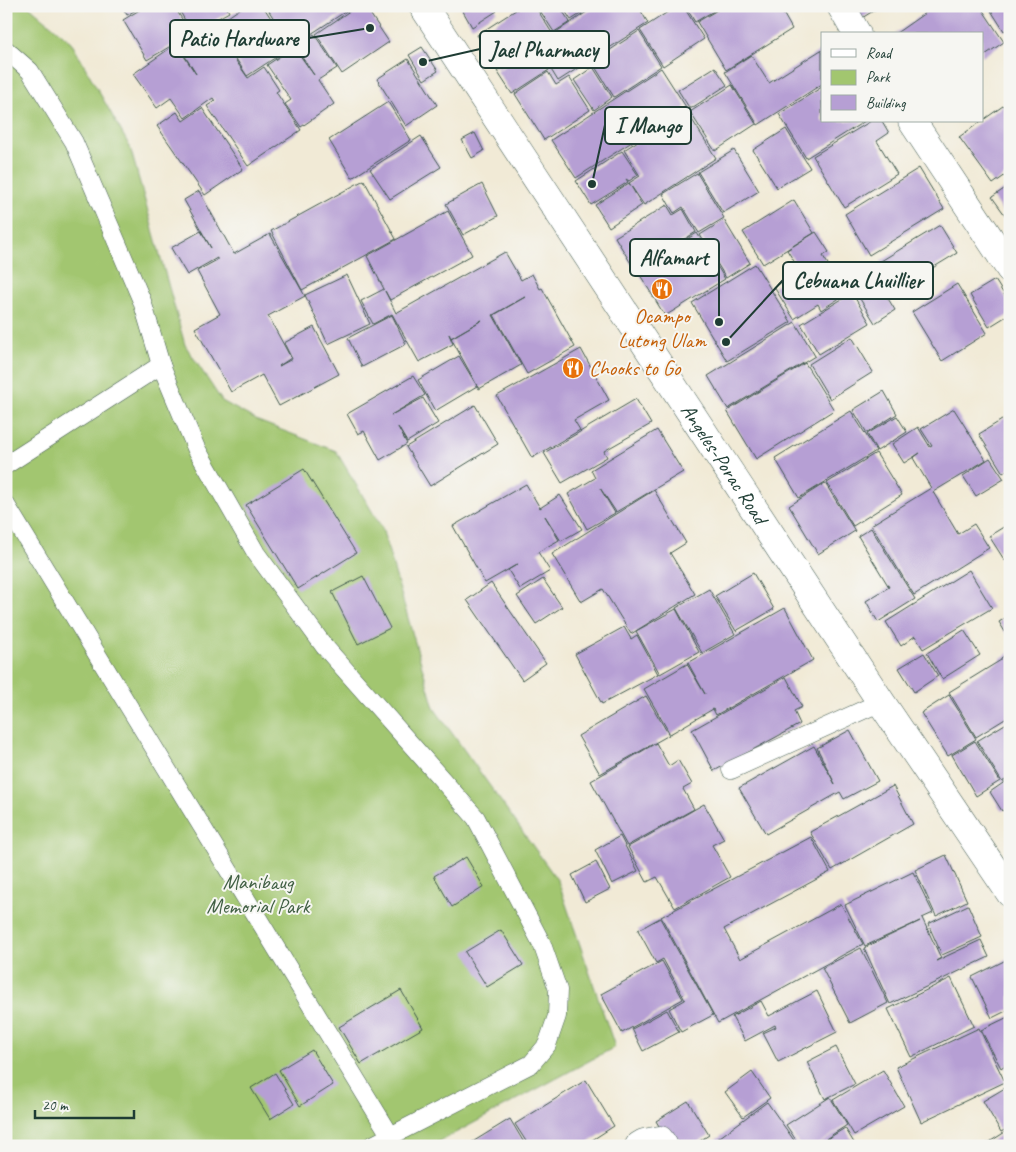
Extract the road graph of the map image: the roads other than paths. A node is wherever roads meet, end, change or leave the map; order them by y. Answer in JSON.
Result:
{"nodes":[{"id":1,"x":423,"y":6,"type":"edge"},
{"id":2,"x":841,"y":6,"type":"edge"},
{"id":3,"x":856,"y":32,"type":"edge"},
{"id":4,"x":6,"y":50,"type":"edge"},
{"id":5,"x":913,"y":122,"type":"edge"},
{"id":6,"x":1010,"y":269,"type":"edge"},
{"id":7,"x":161,"y":365,"type":"junction"},
{"id":8,"x":6,"y":465,"type":"edge"},
{"id":9,"x":6,"y":505,"type":"edge"},
{"id":10,"x":881,"y":702,"type":"junction"},
{"id":11,"x":732,"y":770,"type":"dead end"},
{"id":12,"x":1010,"y":893,"type":"edge"},
{"id":13,"x":390,"y":1135,"type":"junction"},
{"id":14,"x":371,"y":1146,"type":"edge"}],
"edges":[{"from":1,"to":10,"type":"main road","name":"Angeles-Porac Road"},
{"from":2,"to":3,"type":"main road"},
{"from":4,"to":7,"type":"lane"},
{"from":5,"to":6,"type":"main road"},
{"from":7,"to":8,"type":"lane"},
{"from":7,"to":13,"type":"lane"},
{"from":9,"to":13,"type":"lane"},
{"from":10,"to":11,"type":"lane"},
{"from":10,"to":12,"type":"main road","name":"Angeles-Porac Road"},
{"from":13,"to":14,"type":"lane"}]}
